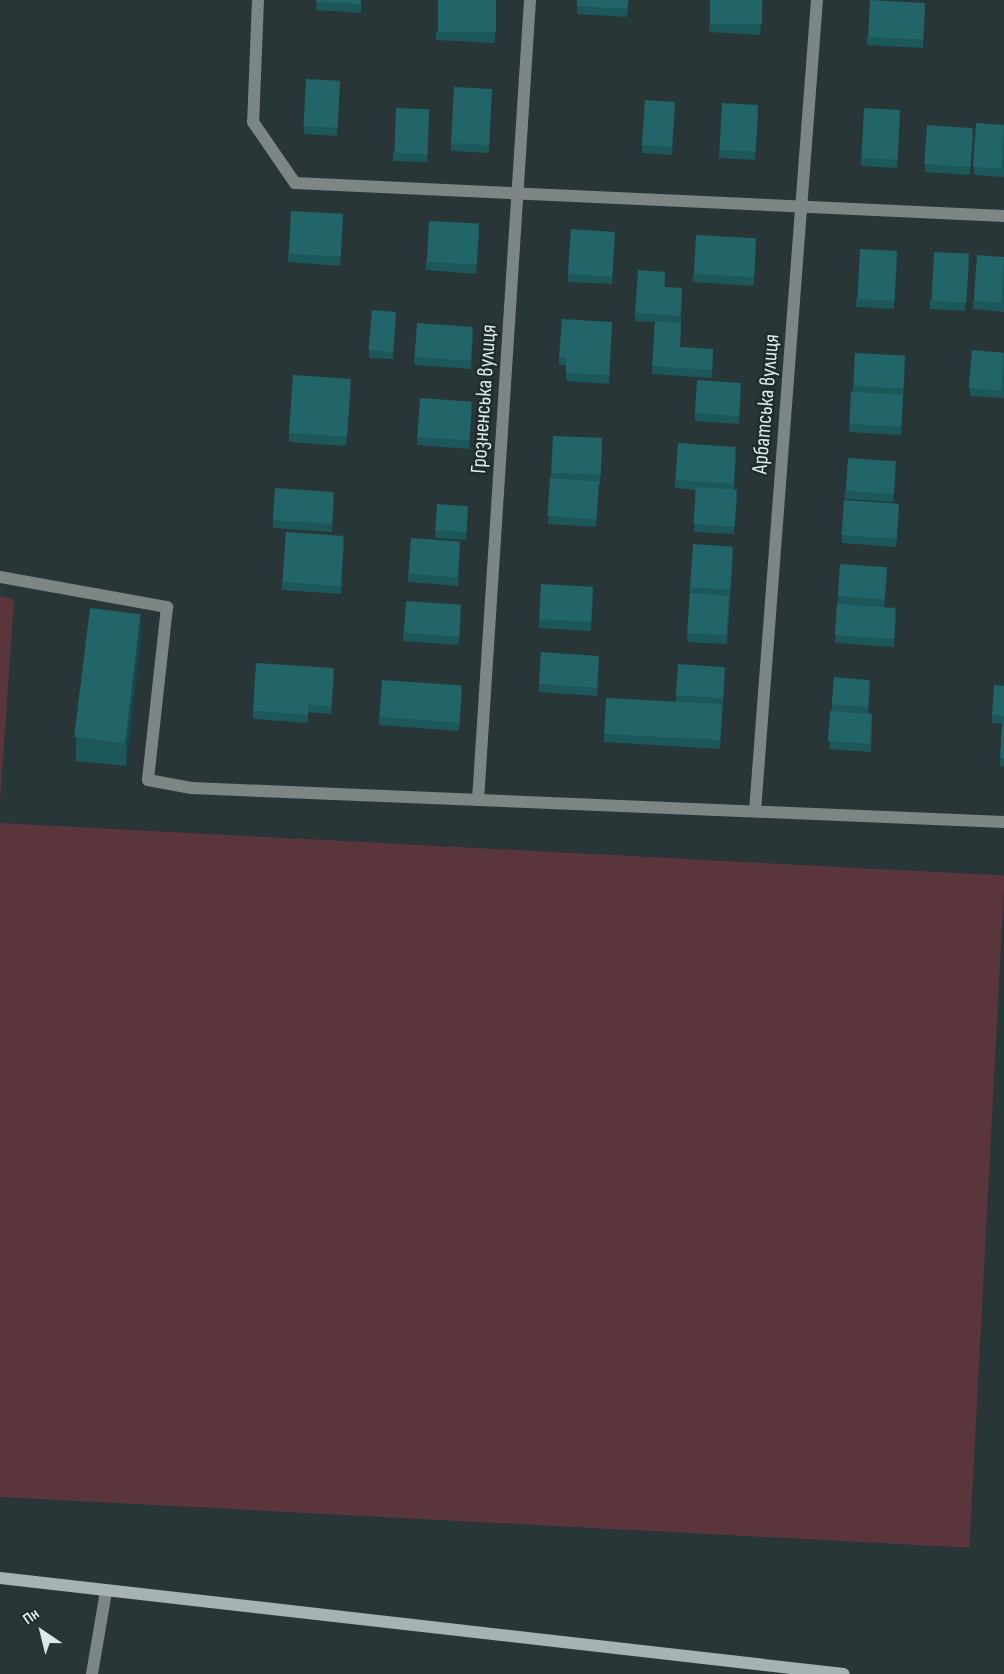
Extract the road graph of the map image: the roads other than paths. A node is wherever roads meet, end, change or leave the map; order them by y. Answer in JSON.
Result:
{"nodes":[{"id":1,"x":258,"y":0,"type":"edge"},
{"id":2,"x":530,"y":0,"type":"edge"},
{"id":3,"x":817,"y":0,"type":"edge"},
{"id":4,"x":518,"y":193,"type":"junction"},
{"id":5,"x":802,"y":207,"type":"junction"},
{"id":6,"x":1004,"y":216,"type":"edge"},
{"id":7,"x":0,"y":577,"type":"edge"},
{"id":8,"x":478,"y":800,"type":"junction"},
{"id":9,"x":755,"y":812,"type":"junction"},
{"id":10,"x":1004,"y":822,"type":"edge"},
{"id":11,"x":0,"y":1578,"type":"edge"},
{"id":12,"x":105,"y":1591,"type":"junction"},
{"id":13,"x":92,"y":1674,"type":"edge"},
{"id":14,"x":844,"y":1674,"type":"edge"}],
"edges":[{"from":1,"to":4,"type":"street"},
{"from":2,"to":4,"type":"street","name":"Грозненська вулиця"},
{"from":3,"to":5,"type":"street","name":"Арбатська вулиця"},
{"from":4,"to":5,"type":"street"},
{"from":4,"to":8,"type":"street","name":"Грозненська вулиця"},
{"from":5,"to":6,"type":"street"},
{"from":5,"to":9,"type":"street","name":"Арбатська вулиця"},
{"from":7,"to":8,"type":"street"},
{"from":8,"to":9,"type":"street"},
{"from":9,"to":10,"type":"street"},
{"from":11,"to":12,"type":"street"},
{"from":12,"to":13,"type":"street"},
{"from":12,"to":14,"type":"street"}]}
